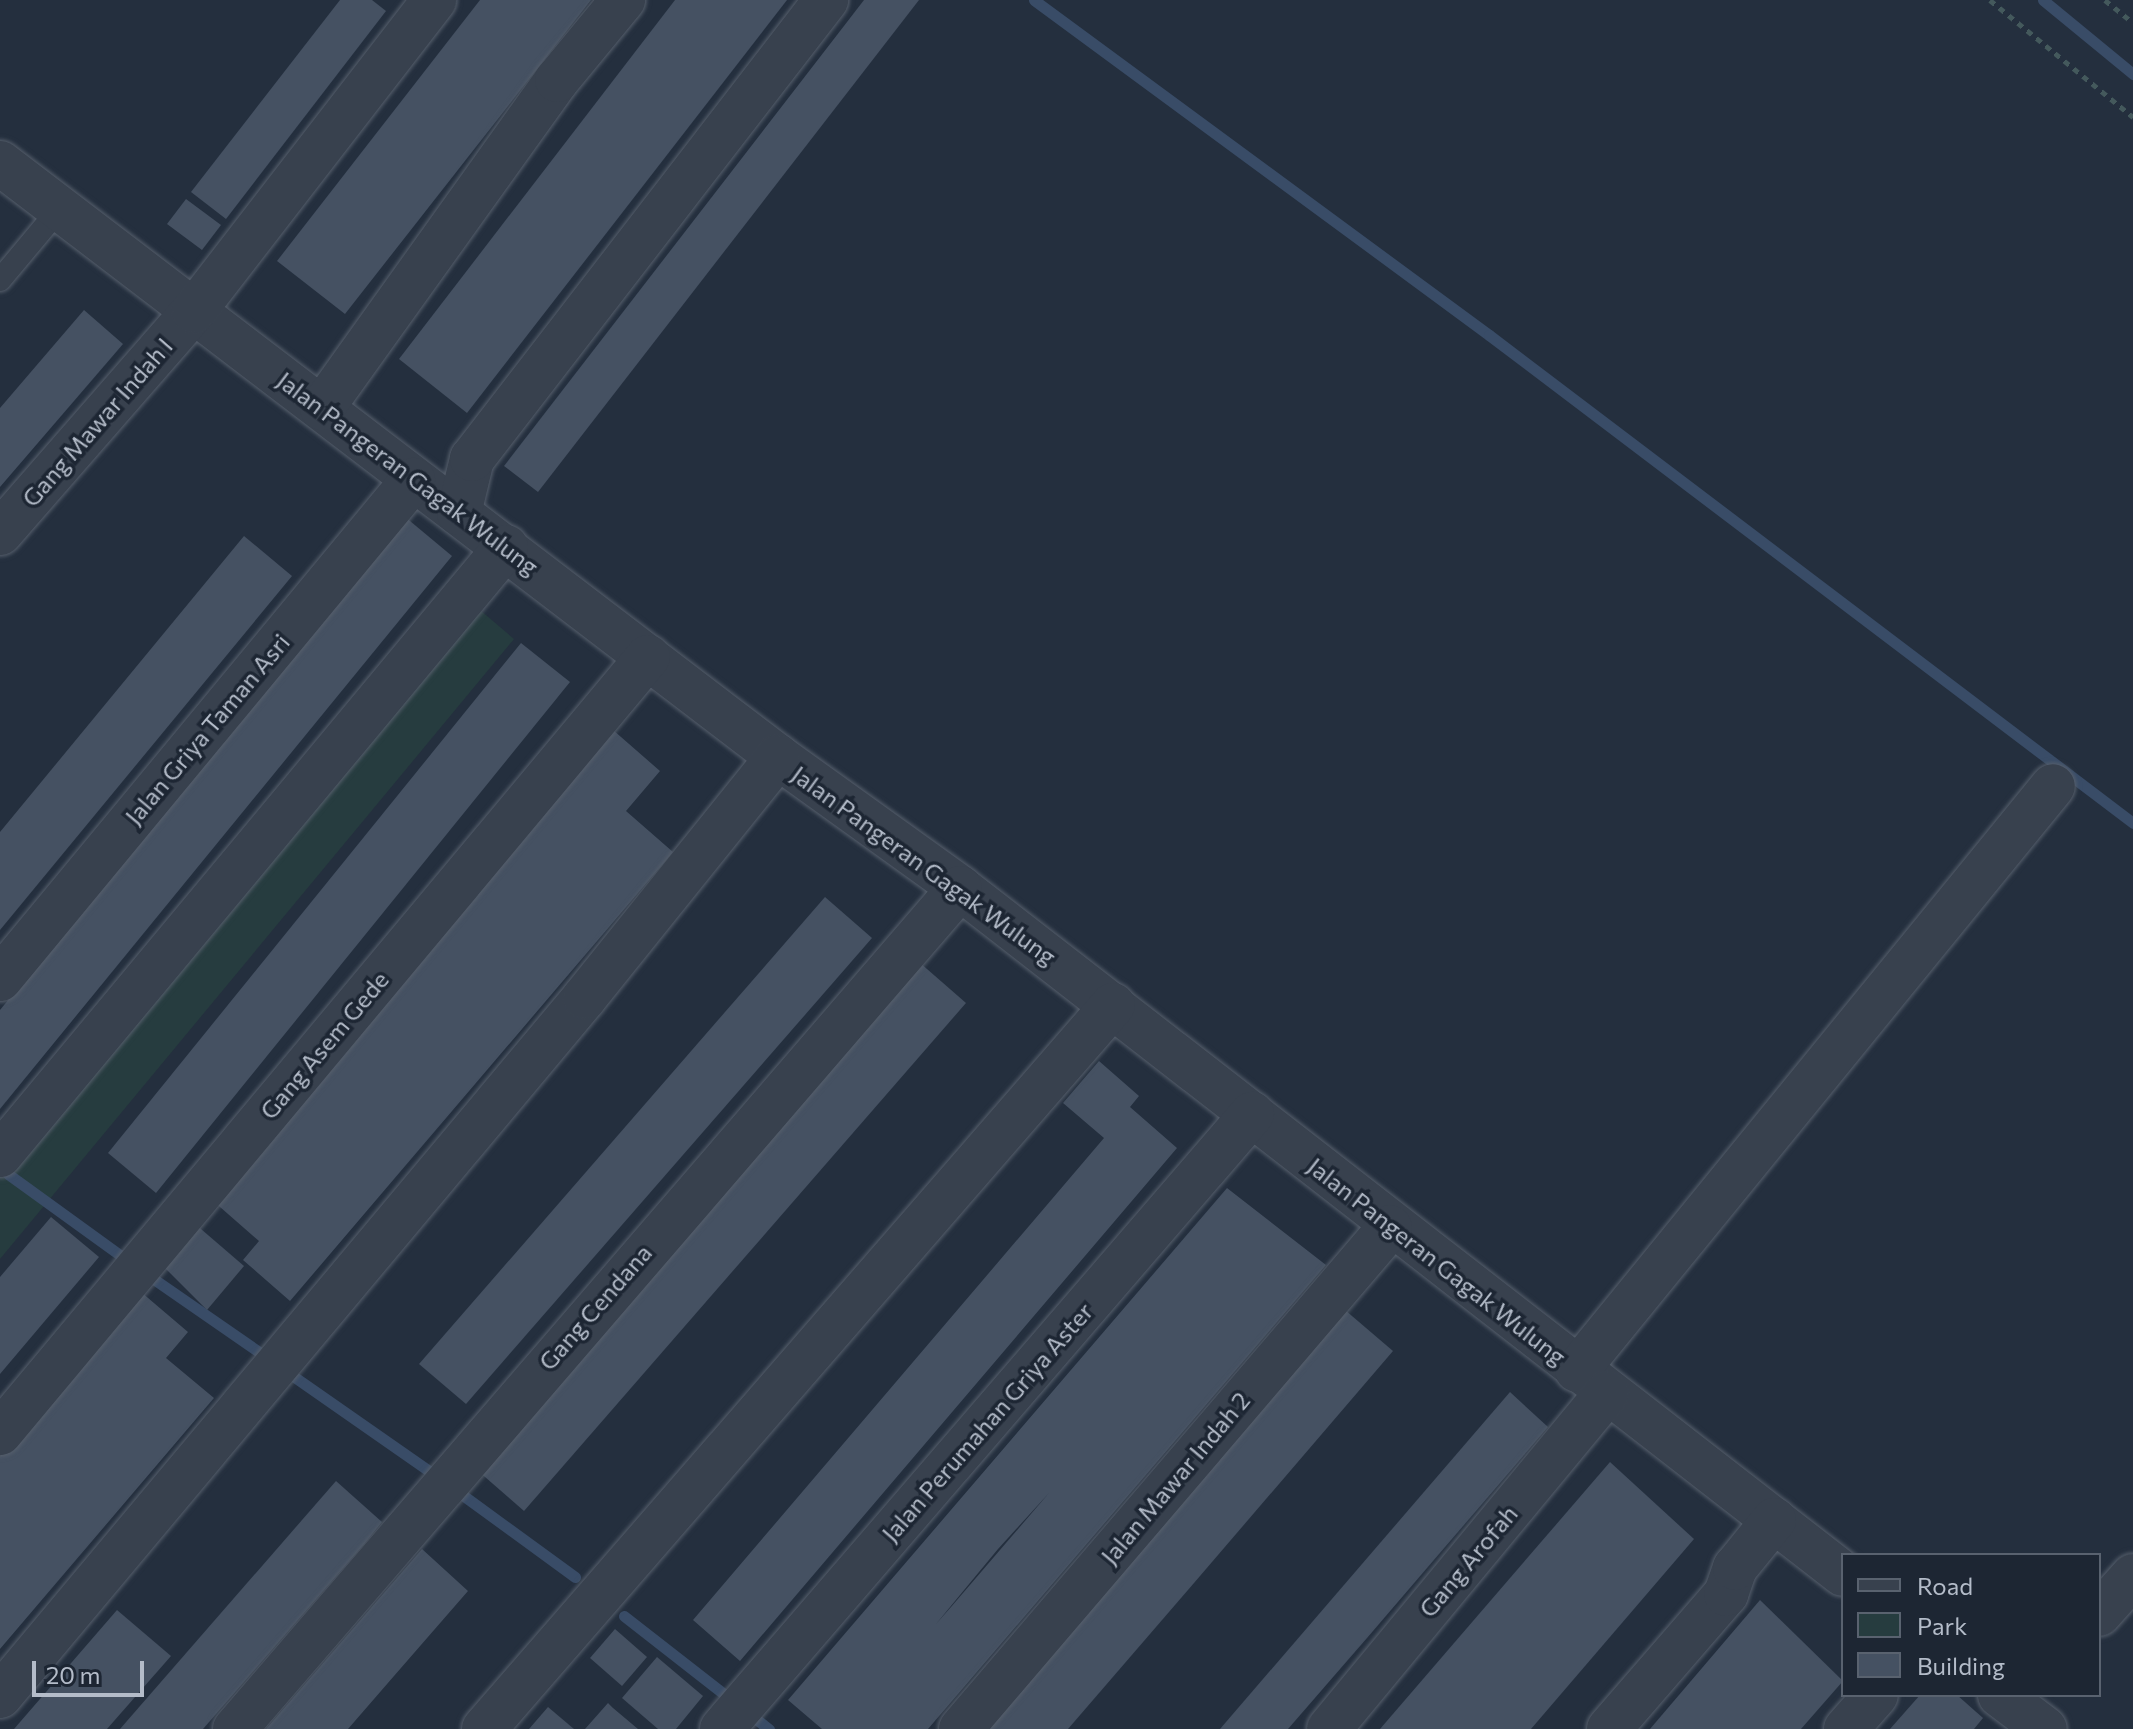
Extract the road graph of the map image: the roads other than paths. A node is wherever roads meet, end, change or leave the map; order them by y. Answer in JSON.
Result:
{"nodes":[{"id":1,"x":434,"y":0,"type":"edge"},
{"id":2,"x":623,"y":0,"type":"edge"},
{"id":3,"x":826,"y":0,"type":"edge"},
{"id":4,"x":0,"y":163,"type":"edge"},
{"id":5,"x":61,"y":207,"type":"junction"},
{"id":6,"x":0,"y":280,"type":"edge"},
{"id":7,"x":194,"y":311,"type":"junction"},
{"id":8,"x":322,"y":408,"type":"junction"},
{"id":9,"x":413,"y":480,"type":"junction"},
{"id":10,"x":459,"y":513,"type":"junction"},
{"id":11,"x":0,"y":533,"type":"edge"},
{"id":12,"x":506,"y":547,"type":"junction"},
{"id":13,"x":639,"y":650,"type":"junction"},
{"id":14,"x":778,"y":757,"type":"junction"},
{"id":15,"x":2053,"y":786,"type":"dead end"},
{"id":16,"x":960,"y":888,"type":"junction"},
{"id":17,"x":0,"y":979,"type":"edge"},
{"id":18,"x":1113,"y":1005,"type":"junction"},
{"id":19,"x":1252,"y":1114,"type":"junction"},
{"id":20,"x":0,"y":1155,"type":"edge"},
{"id":21,"x":1390,"y":1227,"type":"junction"},
{"id":22,"x":129,"y":1262,"type":"junction"},
{"id":23,"x":1592,"y":1382,"type":"junction"},
{"id":24,"x":0,"y":1396,"type":"edge"},
{"id":25,"x":0,"y":1433,"type":"edge"},
{"id":26,"x":1774,"y":1520,"type":"junction"},
{"id":27,"x":1735,"y":1568,"type":"junction"},
{"id":28,"x":1841,"y":1572,"type":"edge"},
{"id":29,"x":2133,"y":1576,"type":"edge"},
{"id":30,"x":2101,"y":1612,"type":"edge"},
{"id":31,"x":0,"y":1696,"type":"edge"},
{"id":32,"x":1874,"y":1697,"type":"edge"},
{"id":33,"x":723,"y":1727,"type":"edge"},
{"id":34,"x":235,"y":1729,"type":"edge"},
{"id":35,"x":484,"y":1729,"type":"edge"},
{"id":36,"x":961,"y":1729,"type":"edge"},
{"id":37,"x":1329,"y":1729,"type":"edge"},
{"id":38,"x":1580,"y":1729,"type":"edge"},
{"id":39,"x":1609,"y":1729,"type":"edge"},
{"id":40,"x":1846,"y":1729,"type":"edge"}],
"edges":[{"from":1,"to":7,"type":"street","name":"Gang Mawar Indah I"},
{"from":2,"to":8,"type":"street"},
{"from":3,"to":10,"type":"street"},
{"from":4,"to":5,"type":"street","name":"Jalan Pangeran Gagak Wulung"},
{"from":5,"to":6,"type":"lane"},
{"from":5,"to":7,"type":"street","name":"Jalan Pangeran Gagak Wulung"},
{"from":7,"to":8,"type":"street","name":"Jalan Pangeran Gagak Wulung"},
{"from":7,"to":11,"type":"street","name":"Gang Mawar Indah I"},
{"from":8,"to":9,"type":"street","name":"Jalan Pangeran Gagak Wulung"},
{"from":9,"to":10,"type":"street","name":"Jalan Pangeran Gagak Wulung"},
{"from":9,"to":17,"type":"street","name":"Jalan Griya Taman Asri"},
{"from":10,"to":12,"type":"street","name":"Jalan Pangeran Gagak Wulung"},
{"from":12,"to":13,"type":"street","name":"Jalan Pangeran Gagak Wulung"},
{"from":12,"to":20,"type":"street"},
{"from":13,"to":14,"type":"street","name":"Jalan Pangeran Gagak Wulung"},
{"from":13,"to":22,"type":"street","name":"Gang Asem Gede"},
{"from":14,"to":16,"type":"street","name":"Jalan Pangeran Gagak Wulung"},
{"from":14,"to":31,"type":"street"},
{"from":15,"to":23,"type":"street","name":"Gang Arofah"},
{"from":16,"to":18,"type":"street","name":"Jalan Pangeran Gagak Wulung"},
{"from":16,"to":34,"type":"street","name":"Gang Cendana"},
{"from":18,"to":19,"type":"street","name":"Jalan Pangeran Gagak Wulung"},
{"from":18,"to":35,"type":"street"},
{"from":19,"to":21,"type":"street","name":"Jalan Pangeran Gagak Wulung"},
{"from":19,"to":33,"type":"street","name":"Jalan Perumahan Griya Aster"},
{"from":21,"to":23,"type":"street","name":"Jalan Pangeran Gagak Wulung"},
{"from":21,"to":36,"type":"street","name":"Jalan Mawar Indah 2"},
{"from":22,"to":24,"type":"street","name":"Gang Asem Gede"},
{"from":22,"to":25,"type":"street","name":"Gang Asem Gede"},
{"from":23,"to":26,"type":"street","name":"Jalan Pangeran Gagak Wulung"},
{"from":23,"to":37,"type":"street","name":"Gang Arofah"},
{"from":26,"to":27,"type":"street"},
{"from":26,"to":28,"type":"street","name":"Jalan Pangeran Gagak Wulung"},
{"from":27,"to":38,"type":"street"},
{"from":27,"to":39,"type":"street"},
{"from":29,"to":30,"type":"street"},
{"from":32,"to":40,"type":"street"}]}
